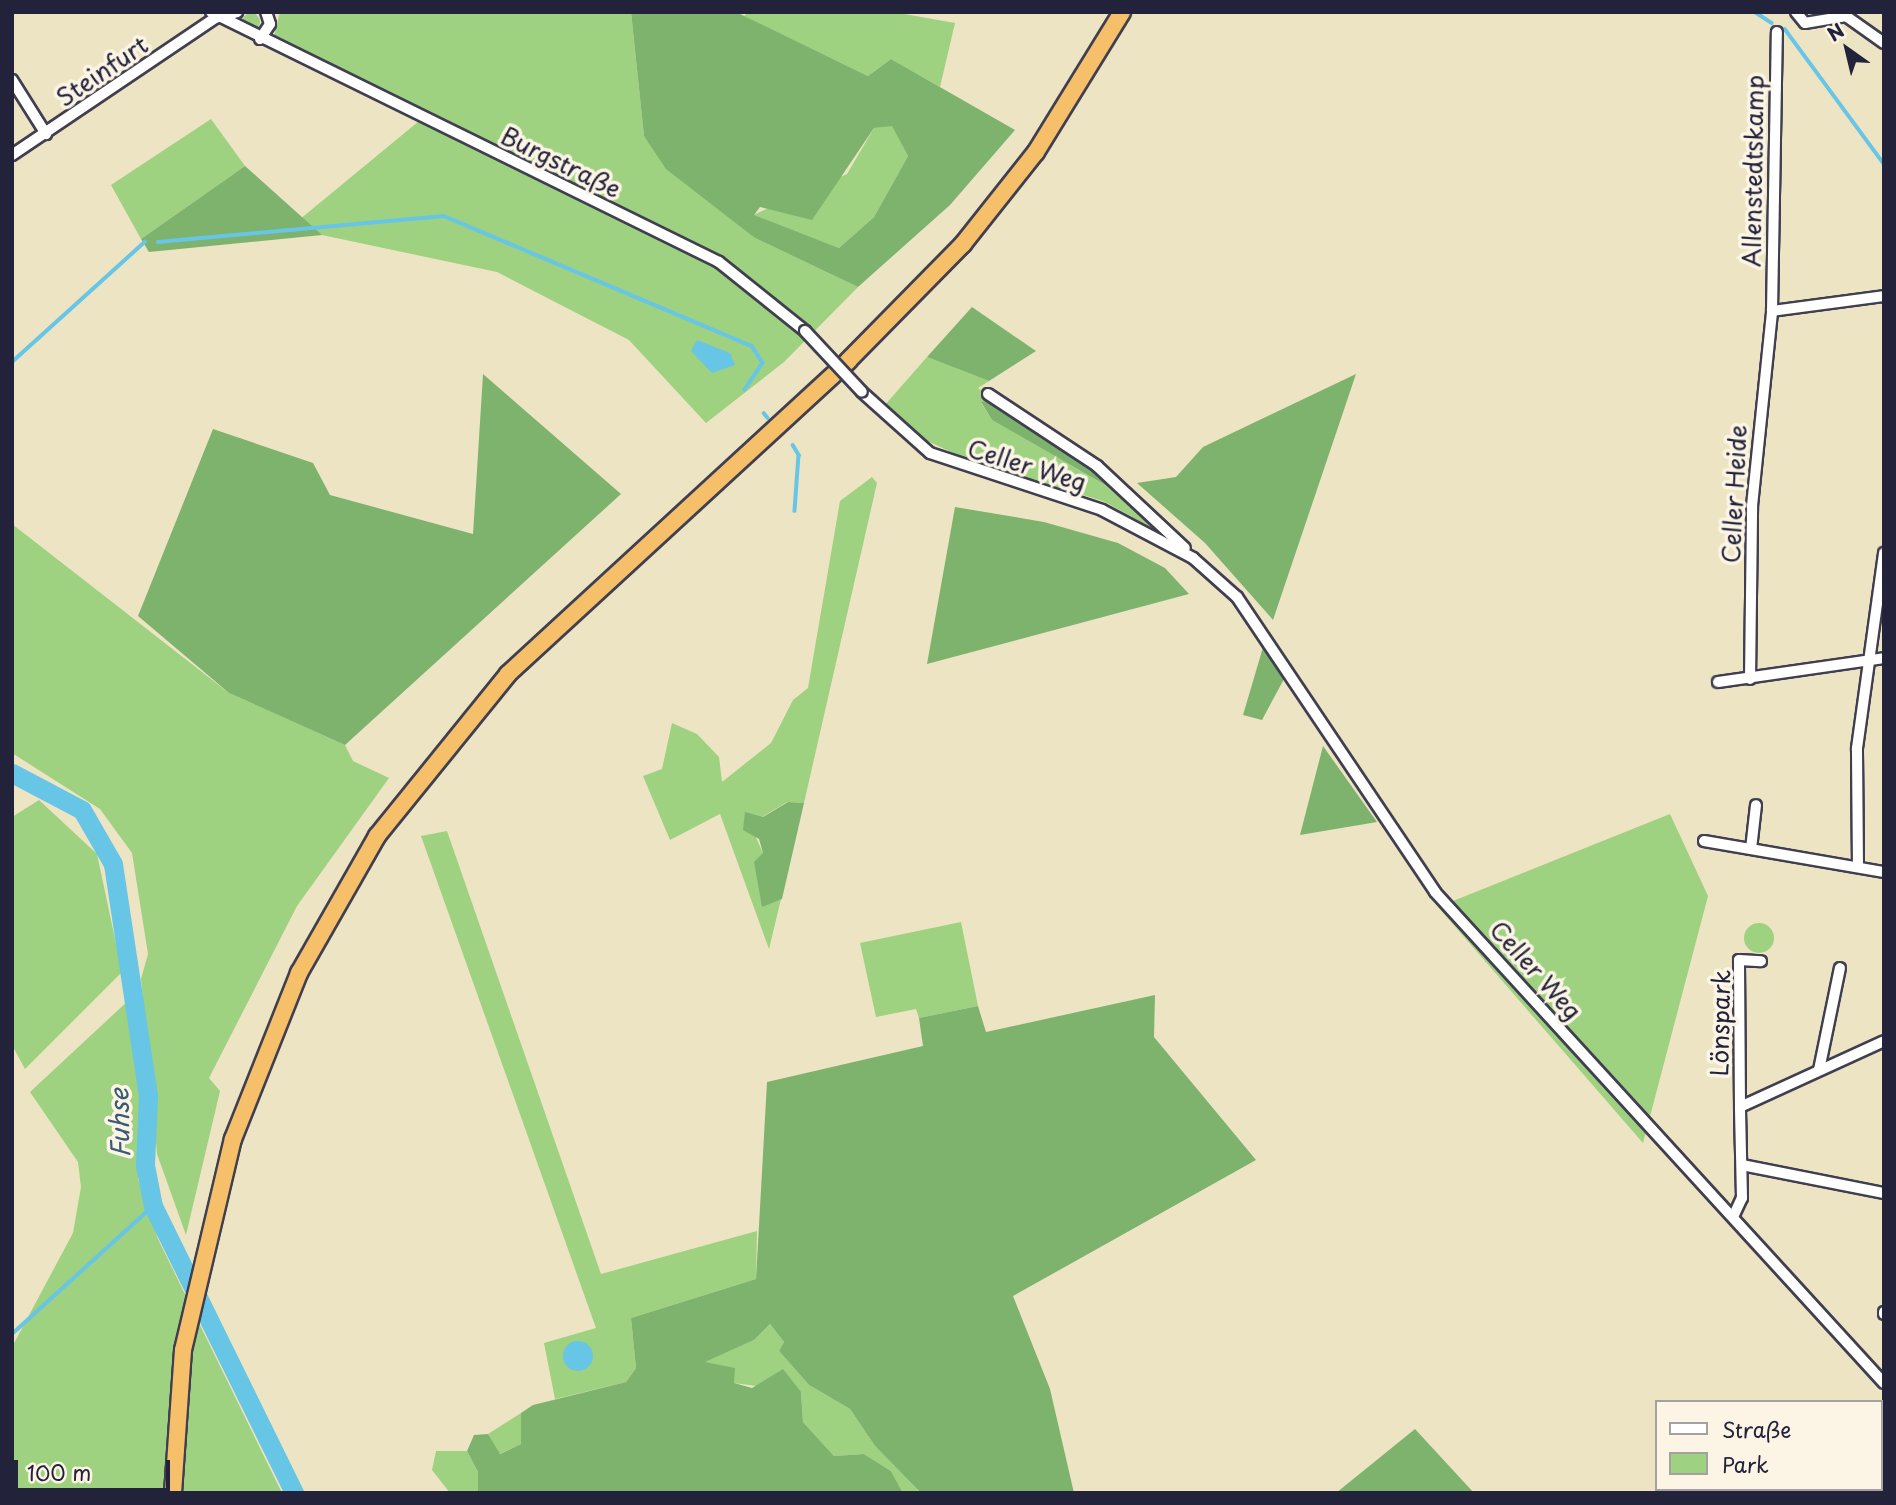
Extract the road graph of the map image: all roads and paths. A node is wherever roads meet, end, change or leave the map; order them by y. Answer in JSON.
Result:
{"nodes":[{"id":1,"x":237,"y":12,"type":"edge"},
{"id":2,"x":265,"y":12,"type":"edge"},
{"id":3,"x":1122,"y":12,"type":"edge"},
{"id":4,"x":1796,"y":12,"type":"edge"},
{"id":5,"x":1844,"y":14,"type":"edge"},
{"id":6,"x":213,"y":15,"type":"edge"},
{"id":7,"x":1777,"y":32,"type":"dead end"},
{"id":8,"x":260,"y":39,"type":"junction"},
{"id":9,"x":1884,"y":43,"type":"edge"},
{"id":10,"x":12,"y":80,"type":"edge"},
{"id":11,"x":46,"y":134,"type":"junction"},
{"id":12,"x":12,"y":155,"type":"edge"},
{"id":13,"x":1884,"y":296,"type":"edge"},
{"id":14,"x":1772,"y":311,"type":"junction"},
{"id":15,"x":862,"y":392,"type":"joint"},
{"id":16,"x":988,"y":394,"type":"dead end"},
{"id":17,"x":1884,"y":553,"type":"edge"},
{"id":18,"x":1194,"y":558,"type":"junction"},
{"id":19,"x":1884,"y":658,"type":"edge"},
{"id":20,"x":1870,"y":660,"type":"junction"},
{"id":21,"x":1750,"y":679,"type":"junction"},
{"id":22,"x":1718,"y":682,"type":"dead end"},
{"id":23,"x":1756,"y":804,"type":"dead end"},
{"id":24,"x":1704,"y":841,"type":"dead end"},
{"id":25,"x":1751,"y":849,"type":"junction"},
{"id":26,"x":1858,"y":867,"type":"junction"},
{"id":27,"x":1884,"y":872,"type":"edge"},
{"id":28,"x":1761,"y":961,"type":"dead end"},
{"id":29,"x":1840,"y":968,"type":"dead end"},
{"id":30,"x":1884,"y":1041,"type":"edge"},
{"id":31,"x":1819,"y":1070,"type":"junction"},
{"id":32,"x":1740,"y":1107,"type":"junction"},
{"id":33,"x":1742,"y":1165,"type":"junction"},
{"id":34,"x":1884,"y":1193,"type":"edge"},
{"id":35,"x":1733,"y":1217,"type":"junction"},
{"id":36,"x":1884,"y":1383,"type":"edge"},
{"id":37,"x":173,"y":1493,"type":"edge"}],
"edges":[{"from":1,"to":6,"type":"street","name":"Steinfurt"},
{"from":2,"to":8,"type":"street"},
{"from":3,"to":37,"type":"highway"},
{"from":4,"to":5,"type":"street"},
{"from":5,"to":9,"type":"street"},
{"from":6,"to":8,"type":"street","name":"Burgstraße"},
{"from":6,"to":11,"type":"street","name":"Steinfurt"},
{"from":7,"to":14,"type":"street","name":"Allenstedtskamp"},
{"from":8,"to":15,"type":"street","name":"Burgstraße","bridge":true},
{"from":10,"to":11,"type":"street","name":"Steinfurt"},
{"from":11,"to":12,"type":"street","name":"Steinfurt"},
{"from":13,"to":14,"type":"street"},
{"from":14,"to":21,"type":"street","name":"Celler Heide"},
{"from":15,"to":18,"type":"street","name":"Celler Weg"},
{"from":16,"to":18,"type":"street","name":"Celler Weg"},
{"from":17,"to":20,"type":"street"},
{"from":18,"to":35,"type":"street","name":"Celler Weg"},
{"from":19,"to":20,"type":"street"},
{"from":20,"to":21,"type":"street"},
{"from":20,"to":26,"type":"street"},
{"from":21,"to":22,"type":"street"},
{"from":23,"to":25,"type":"street"},
{"from":24,"to":25,"type":"street"},
{"from":25,"to":26,"type":"street"},
{"from":26,"to":27,"type":"street"},
{"from":28,"to":32,"type":"street","name":"Lönspark"},
{"from":29,"to":31,"type":"street"},
{"from":30,"to":31,"type":"street","name":"Lönspark"},
{"from":31,"to":32,"type":"street","name":"Lönspark"},
{"from":32,"to":33,"type":"street","name":"Lönspark"},
{"from":33,"to":34,"type":"street"},
{"from":33,"to":35,"type":"street","name":"Lönspark"},
{"from":35,"to":36,"type":"street","name":"Celler Weg"}]}
